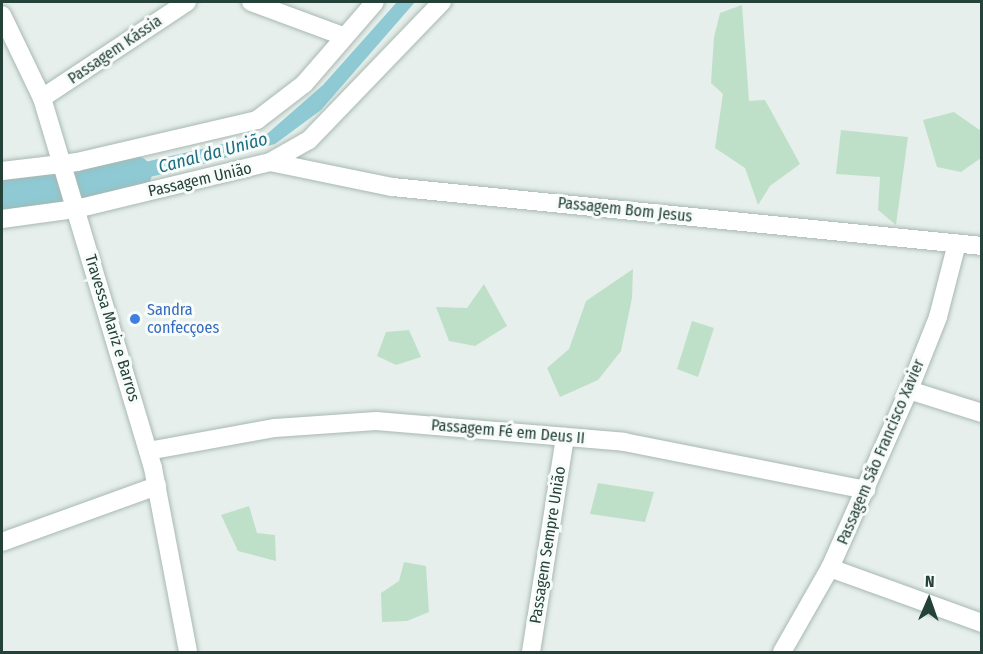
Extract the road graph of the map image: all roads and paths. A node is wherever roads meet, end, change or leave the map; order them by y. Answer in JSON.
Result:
{"nodes":[{"id":1,"x":188,"y":2,"type":"edge"},
{"id":2,"x":251,"y":2,"type":"edge"},
{"id":3,"x":375,"y":2,"type":"edge"},
{"id":4,"x":442,"y":2,"type":"edge"},
{"id":5,"x":448,"y":2,"type":"edge"},
{"id":6,"x":2,"y":15,"type":"edge"},
{"id":7,"x":343,"y":36,"type":"junction"},
{"id":8,"x":42,"y":98,"type":"junction"},
{"id":9,"x":270,"y":162,"type":"junction"},
{"id":10,"x":64,"y":168,"type":"junction"},
{"id":11,"x":2,"y":171,"type":"edge"},
{"id":12,"x":75,"y":203,"type":"junction"},
{"id":13,"x":2,"y":219,"type":"edge"},
{"id":14,"x":957,"y":243,"type":"junction"},
{"id":15,"x":981,"y":246,"type":"edge"},
{"id":16,"x":909,"y":390,"type":"junction"},
{"id":17,"x":981,"y":413,"type":"edge"},
{"id":18,"x":566,"y":437,"type":"junction"},
{"id":19,"x":148,"y":451,"type":"junction"},
{"id":20,"x":157,"y":486,"type":"junction"},
{"id":21,"x":866,"y":490,"type":"junction"},
{"id":22,"x":2,"y":542,"type":"edge"},
{"id":23,"x":830,"y":568,"type":"junction"},
{"id":24,"x":981,"y":623,"type":"edge"},
{"id":25,"x":188,"y":652,"type":"edge"},
{"id":26,"x":531,"y":652,"type":"edge"},
{"id":27,"x":782,"y":652,"type":"edge"}],
"edges":[{"from":1,"to":8,"type":"street","name":"Passagem Kássia"},
{"from":2,"to":7,"type":"street"},
{"from":3,"to":7,"type":"street"},
{"from":4,"to":5,"type":"street"},
{"from":4,"to":9,"type":"street","name":"Passagem União"},
{"from":6,"to":8,"type":"street","name":"Travessa Mariz e Barros"},
{"from":7,"to":10,"type":"street"},
{"from":8,"to":10,"type":"street","name":"Travessa Mariz e Barros"},
{"from":9,"to":12,"type":"street","name":"Passagem União"},
{"from":9,"to":14,"type":"street","name":"Passagem Bom Jesus"},
{"from":10,"to":11,"type":"street"},
{"from":10,"to":12,"type":"street","name":"Travessa Mariz e Barros"},
{"from":12,"to":13,"type":"street","name":"Passagem União"},
{"from":12,"to":19,"type":"street","name":"Travessa Mariz e Barros"},
{"from":14,"to":15,"type":"street","name":"Passagem Bom Jesus"},
{"from":14,"to":16,"type":"street","name":"Passagem São Francisco Xavier"},
{"from":16,"to":17,"type":"street"},
{"from":16,"to":21,"type":"street","name":"Passagem São Francisco Xavier"},
{"from":18,"to":19,"type":"street","name":"Passagem Fé em Deus II"},
{"from":18,"to":21,"type":"street","name":"Passagem Fé em Deus II"},
{"from":18,"to":26,"type":"street","name":"Passagem Sempre União"},
{"from":19,"to":20,"type":"street","name":"Travessa Mariz e Barros"},
{"from":20,"to":22,"type":"street"},
{"from":20,"to":25,"type":"street","name":"Travessa Mariz e Barros"},
{"from":21,"to":23,"type":"street","name":"Passagem São Francisco Xavier"},
{"from":23,"to":24,"type":"street"},
{"from":23,"to":27,"type":"street","name":"Passagem São Francisco Xavier"}]}
